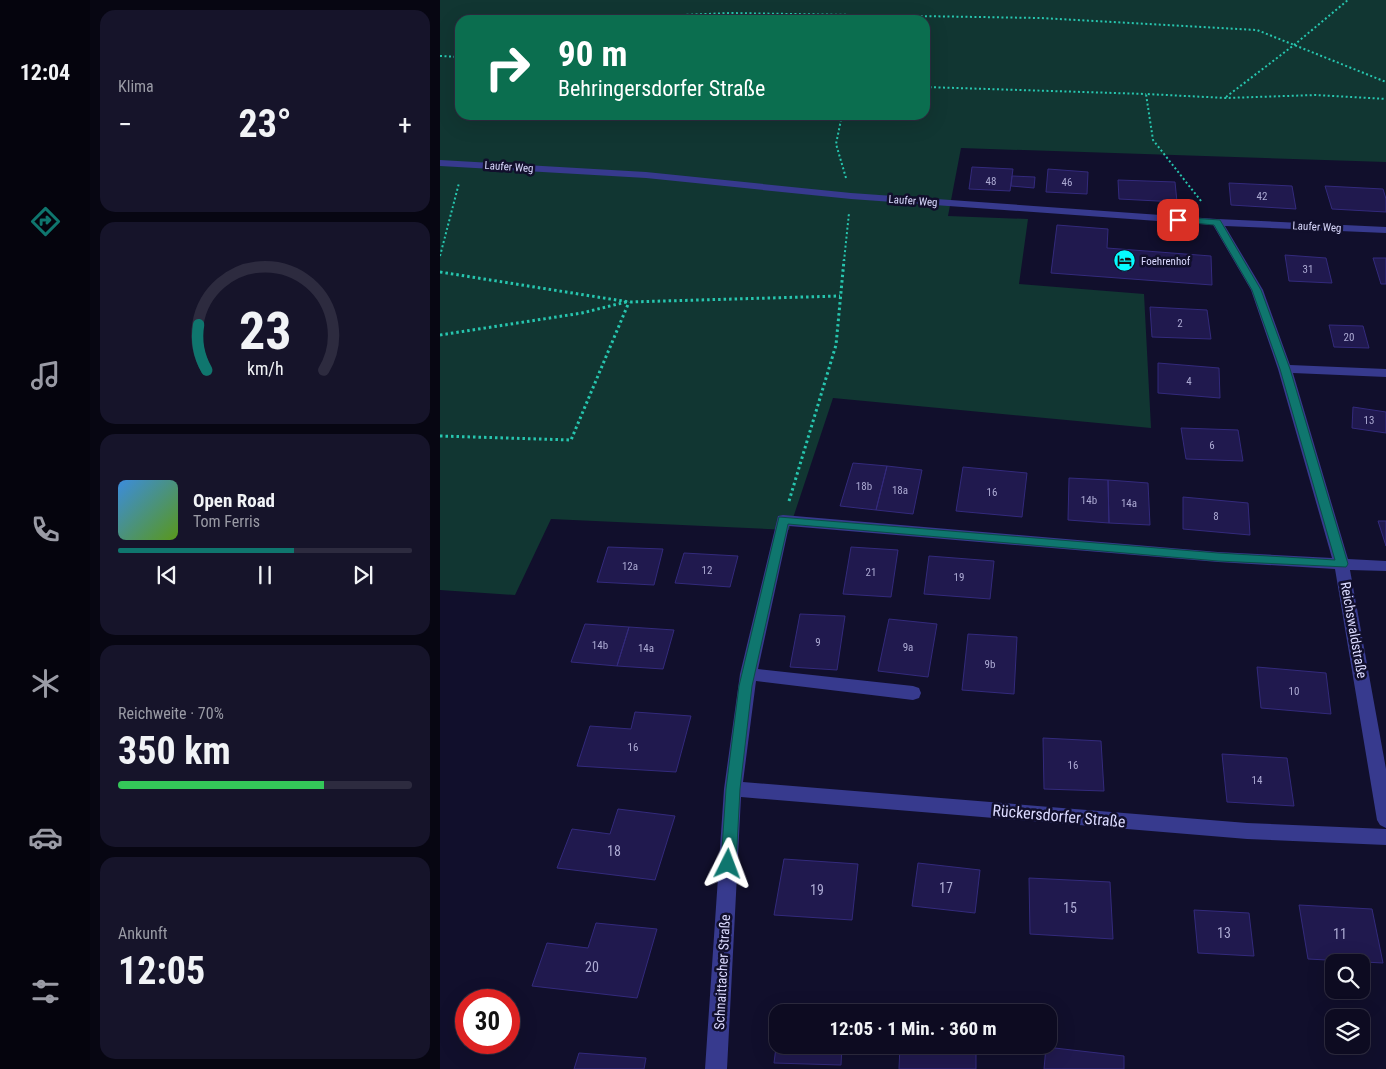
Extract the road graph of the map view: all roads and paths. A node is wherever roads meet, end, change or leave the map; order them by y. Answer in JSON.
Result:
{"nodes":[{"id":1,"x":1348,"y":0,"type":"edge"},
{"id":2,"x":672,"y":15,"type":"edge"},
{"id":3,"x":892,"y":15,"type":"edge"},
{"id":4,"x":930,"y":16,"type":"edge"},
{"id":5,"x":1294,"y":45,"type":"junction"},
{"id":6,"x":440,"y":56,"type":"edge"},
{"id":7,"x":455,"y":57,"type":"edge"},
{"id":8,"x":1386,"y":82,"type":"edge"},
{"id":9,"x":930,"y":87,"type":"edge"},
{"id":10,"x":1146,"y":94,"type":"junction"},
{"id":11,"x":1226,"y":98,"type":"junction"},
{"id":12,"x":1386,"y":99,"type":"edge"},
{"id":13,"x":841,"y":120,"type":"edge"},
{"id":14,"x":440,"y":163,"type":"edge"},
{"id":15,"x":464,"y":164,"type":"junction"},
{"id":16,"x":851,"y":196,"type":"junction"},
{"id":17,"x":1217,"y":222,"type":"junction"},
{"id":18,"x":1386,"y":230,"type":"edge"},
{"id":19,"x":440,"y":256,"type":"edge"},
{"id":20,"x":440,"y":272,"type":"edge"},
{"id":21,"x":840,"y":296,"type":"junction"},
{"id":22,"x":629,"y":302,"type":"junction"},
{"id":23,"x":440,"y":335,"type":"edge"},
{"id":24,"x":1285,"y":369,"type":"junction"},
{"id":25,"x":1386,"y":372,"type":"edge"},
{"id":26,"x":440,"y":436,"type":"edge"},
{"id":27,"x":783,"y":520,"type":"junction"},
{"id":28,"x":1342,"y":564,"type":"junction"},
{"id":29,"x":1386,"y":566,"type":"edge"},
{"id":30,"x":748,"y":674,"type":"junction"},
{"id":31,"x":913,"y":693,"type":"dead end"},
{"id":32,"x":733,"y":789,"type":"junction"},
{"id":33,"x":1386,"y":820,"type":"edge"},
{"id":34,"x":1386,"y":837,"type":"edge"},
{"id":35,"x":716,"y":1069,"type":"edge"}],
"edges":[{"from":1,"to":5,"type":"path"},
{"from":2,"to":3,"type":"path"},
{"from":4,"to":5,"type":"path"},
{"from":5,"to":8,"type":"path"},
{"from":5,"to":11,"type":"path"},
{"from":6,"to":7,"type":"path"},
{"from":9,"to":10,"type":"path"},
{"from":10,"to":11,"type":"path"},
{"from":10,"to":17,"type":"path"},
{"from":11,"to":12,"type":"path"},
{"from":13,"to":16,"type":"path"},
{"from":14,"to":15,"type":"street","name":"Laufer Weg"},
{"from":15,"to":16,"type":"street","name":"Laufer Weg"},
{"from":15,"to":19,"type":"path"},
{"from":16,"to":17,"type":"street","name":"Laufer Weg"},
{"from":16,"to":21,"type":"path"},
{"from":17,"to":18,"type":"street","name":"Laufer Weg"},
{"from":17,"to":24,"type":"street","name":"Reichswaldstraße"},
{"from":20,"to":22,"type":"path"},
{"from":21,"to":22,"type":"path"},
{"from":21,"to":27,"type":"path"},
{"from":22,"to":23,"type":"path"},
{"from":22,"to":26,"type":"path"},
{"from":24,"to":25,"type":"street"},
{"from":24,"to":28,"type":"street","name":"Reichswaldstraße"},
{"from":27,"to":28,"type":"street"},
{"from":27,"to":30,"type":"street","name":"Schnaittacher Straße"},
{"from":28,"to":29,"type":"street"},
{"from":28,"to":33,"type":"street","name":"Reichswaldstraße"},
{"from":30,"to":31,"type":"street"},
{"from":30,"to":32,"type":"street","name":"Schnaittacher Straße"},
{"from":32,"to":34,"type":"street","name":"Rückersdorfer Straße"},
{"from":32,"to":35,"type":"street","name":"Schnaittacher Straße"}]}
